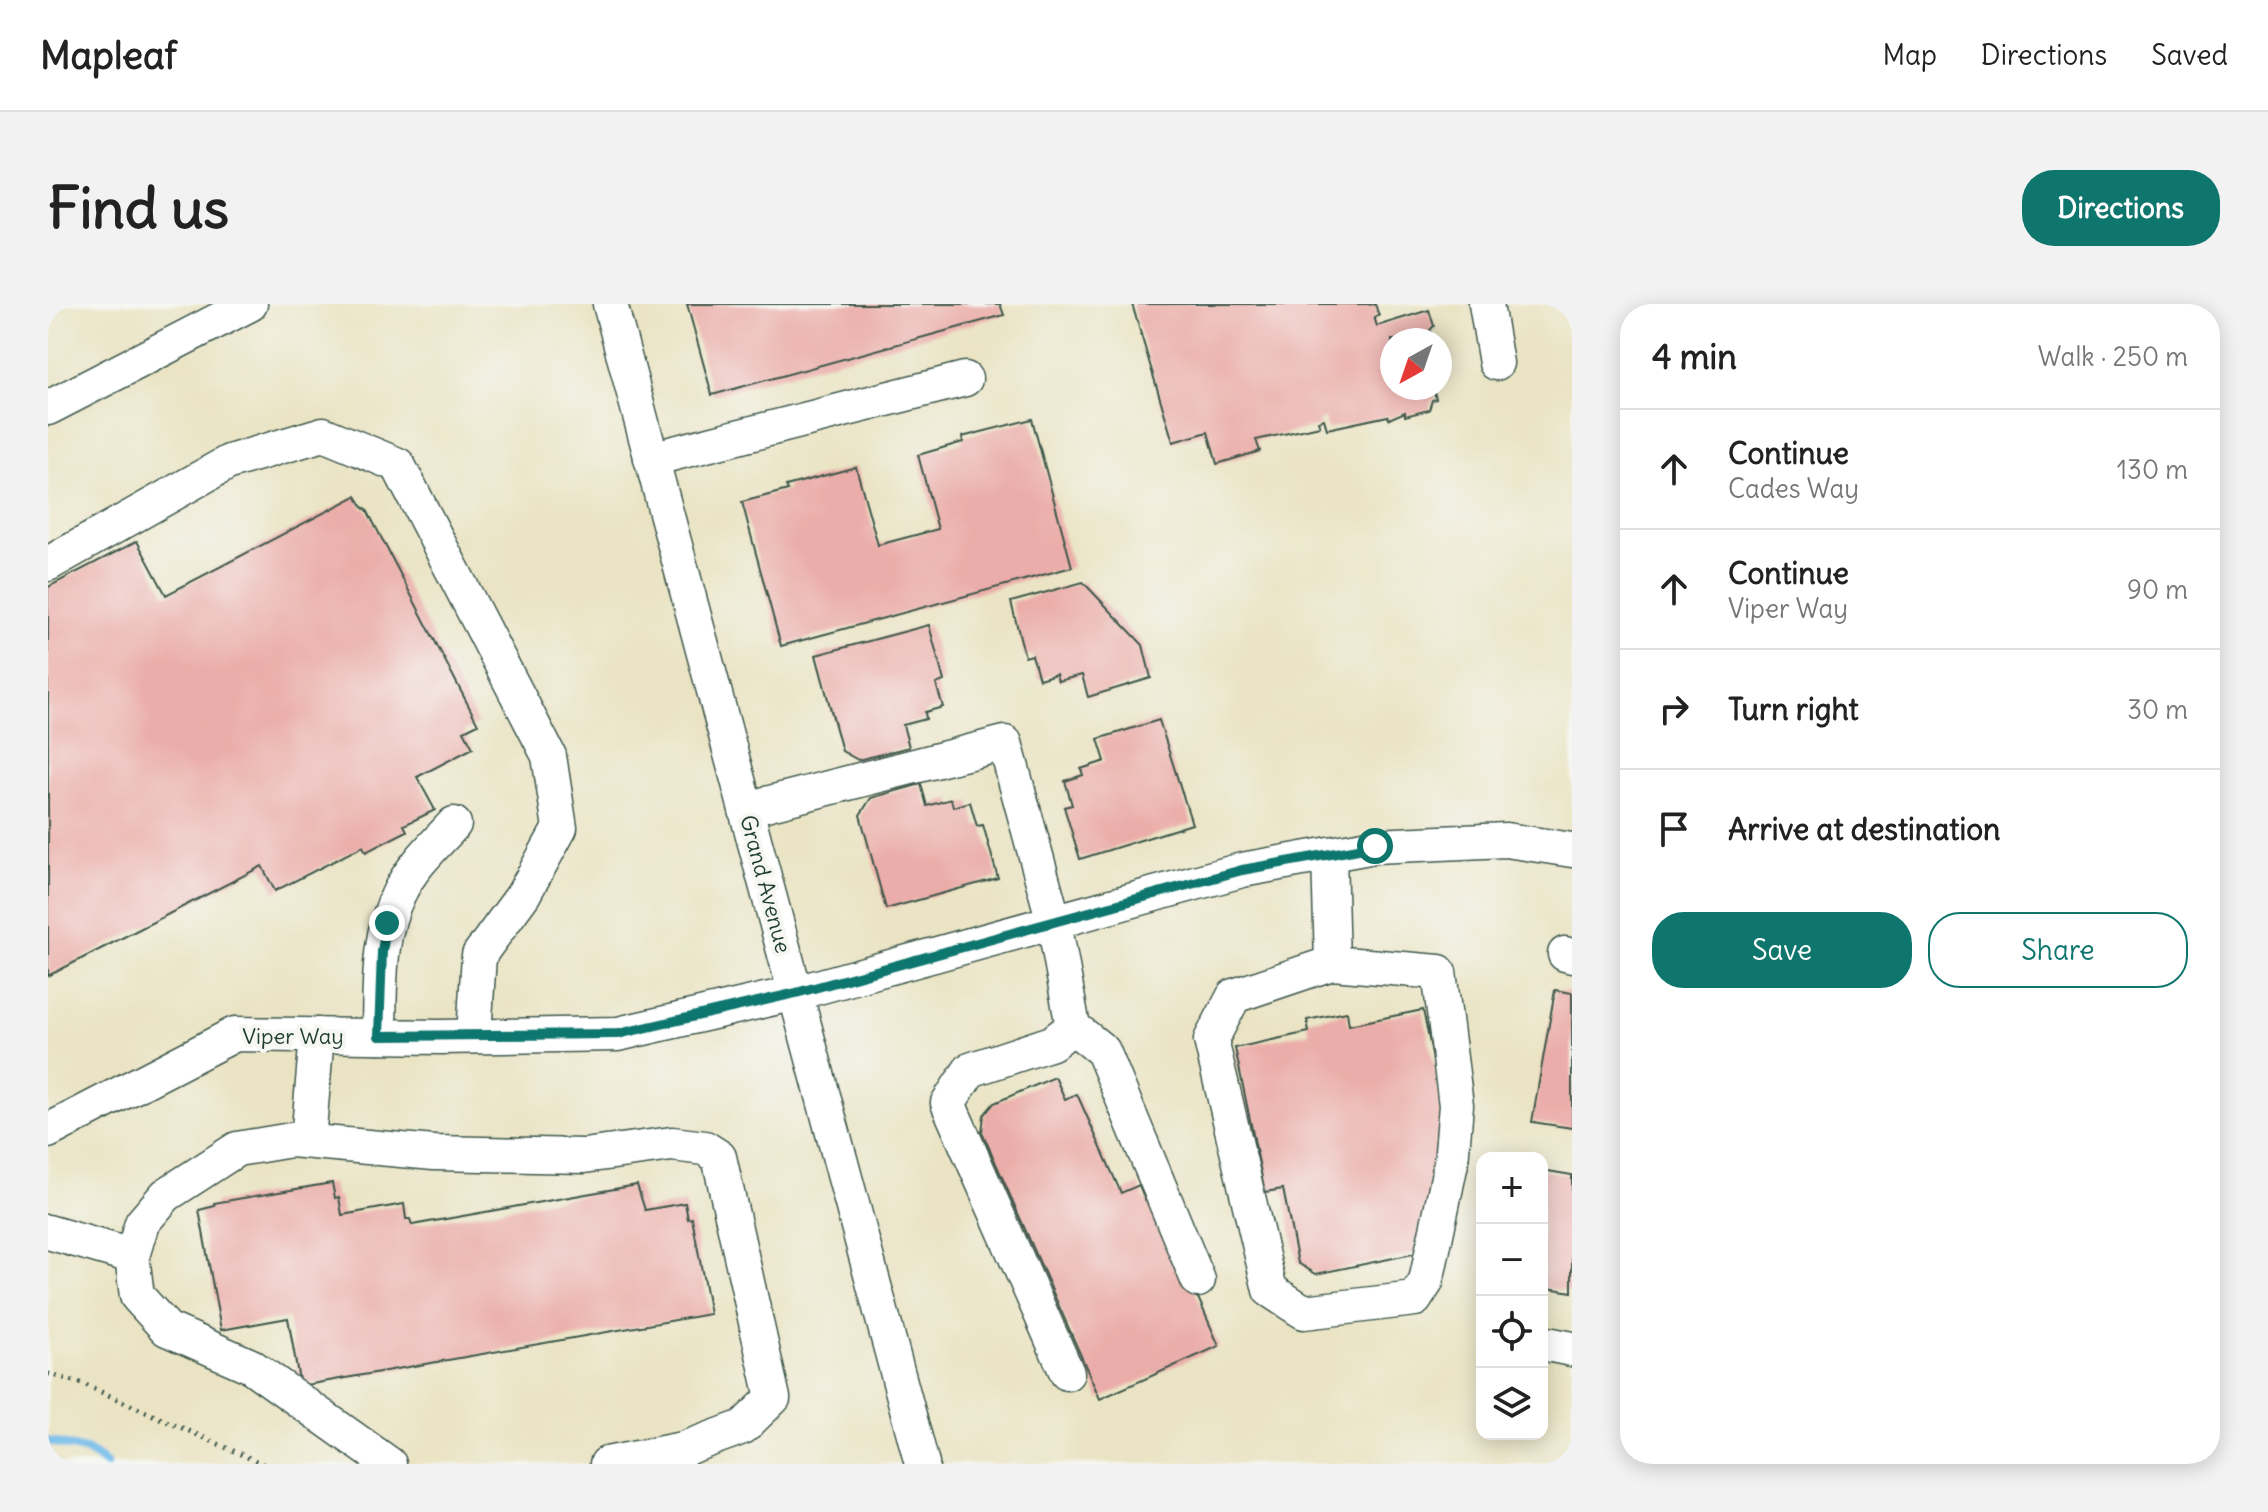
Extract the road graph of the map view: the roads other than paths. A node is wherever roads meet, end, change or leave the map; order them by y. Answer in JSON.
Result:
{"nodes":[{"id":1,"x":250,"y":304,"type":"edge"},
{"id":2,"x":610,"y":304,"type":"edge"},
{"id":3,"x":1486,"y":304,"type":"edge"},
{"id":4,"x":1496,"y":363,"type":"dead end"},
{"id":5,"x":965,"y":379,"type":"dead end"},
{"id":6,"x":48,"y":408,"type":"edge"},
{"id":7,"x":651,"y":459,"type":"junction"},
{"id":8,"x":48,"y":564,"type":"edge"},
{"id":9,"x":746,"y":809,"type":"junction"},
{"id":10,"x":454,"y":824,"type":"dead end"},
{"id":11,"x":1572,"y":850,"type":"edge"},
{"id":12,"x":1329,"y":854,"type":"junction"},
{"id":13,"x":1054,"y":922,"type":"junction"},
{"id":14,"x":1332,"y":963,"type":"junction"},
{"id":15,"x":796,"y":993,"type":"junction"},
{"id":16,"x":1073,"y":1027,"type":"junction"},
{"id":17,"x":317,"y":1035,"type":"junction"},
{"id":18,"x":379,"y":1036,"type":"junction"},
{"id":19,"x":474,"y":1036,"type":"junction"},
{"id":20,"x":48,"y":1131,"type":"edge"},
{"id":21,"x":308,"y":1141,"type":"junction"},
{"id":22,"x":48,"y":1232,"type":"edge"},
{"id":23,"x":132,"y":1256,"type":"junction"},
{"id":24,"x":1198,"y":1280,"type":"dead end"},
{"id":25,"x":1548,"y":1344,"type":"edge"},
{"id":26,"x":1572,"y":1349,"type":"edge"},
{"id":27,"x":1067,"y":1373,"type":"dead end"},
{"id":28,"x":389,"y":1464,"type":"edge"},
{"id":29,"x":607,"y":1464,"type":"edge"},
{"id":30,"x":922,"y":1464,"type":"edge"}],
"edges":[{"from":1,"to":6,"type":"street"},
{"from":2,"to":7,"type":"street","name":"Grand Avenue"},
{"from":3,"to":4,"type":"street"},
{"from":5,"to":7,"type":"street"},
{"from":7,"to":9,"type":"street","name":"Grand Avenue"},
{"from":8,"to":19,"type":"street"},
{"from":9,"to":13,"type":"street"},
{"from":9,"to":15,"type":"street","name":"Grand Avenue"},
{"from":10,"to":18,"type":"street"},
{"from":11,"to":12,"type":"street","name":"Viper Way"},
{"from":12,"to":13,"type":"street","name":"Viper Way"},
{"from":12,"to":14,"type":"street"},
{"from":13,"to":15,"type":"street","name":"Viper Way"},
{"from":13,"to":16,"type":"street"},
{"from":14,"to":14,"type":"street"},
{"from":15,"to":19,"type":"street","name":"Viper Way"},
{"from":15,"to":30,"type":"street","name":"Grand Avenue"},
{"from":16,"to":24,"type":"street"},
{"from":16,"to":27,"type":"street"},
{"from":17,"to":18,"type":"street","name":"Viper Way"},
{"from":17,"to":20,"type":"street","name":"Viper Way"},
{"from":17,"to":21,"type":"street"},
{"from":18,"to":19,"type":"street","name":"Viper Way"},
{"from":21,"to":23,"type":"street"},
{"from":21,"to":29,"type":"street"},
{"from":22,"to":23,"type":"street"},
{"from":23,"to":28,"type":"street"},
{"from":25,"to":26,"type":"street"}]}
